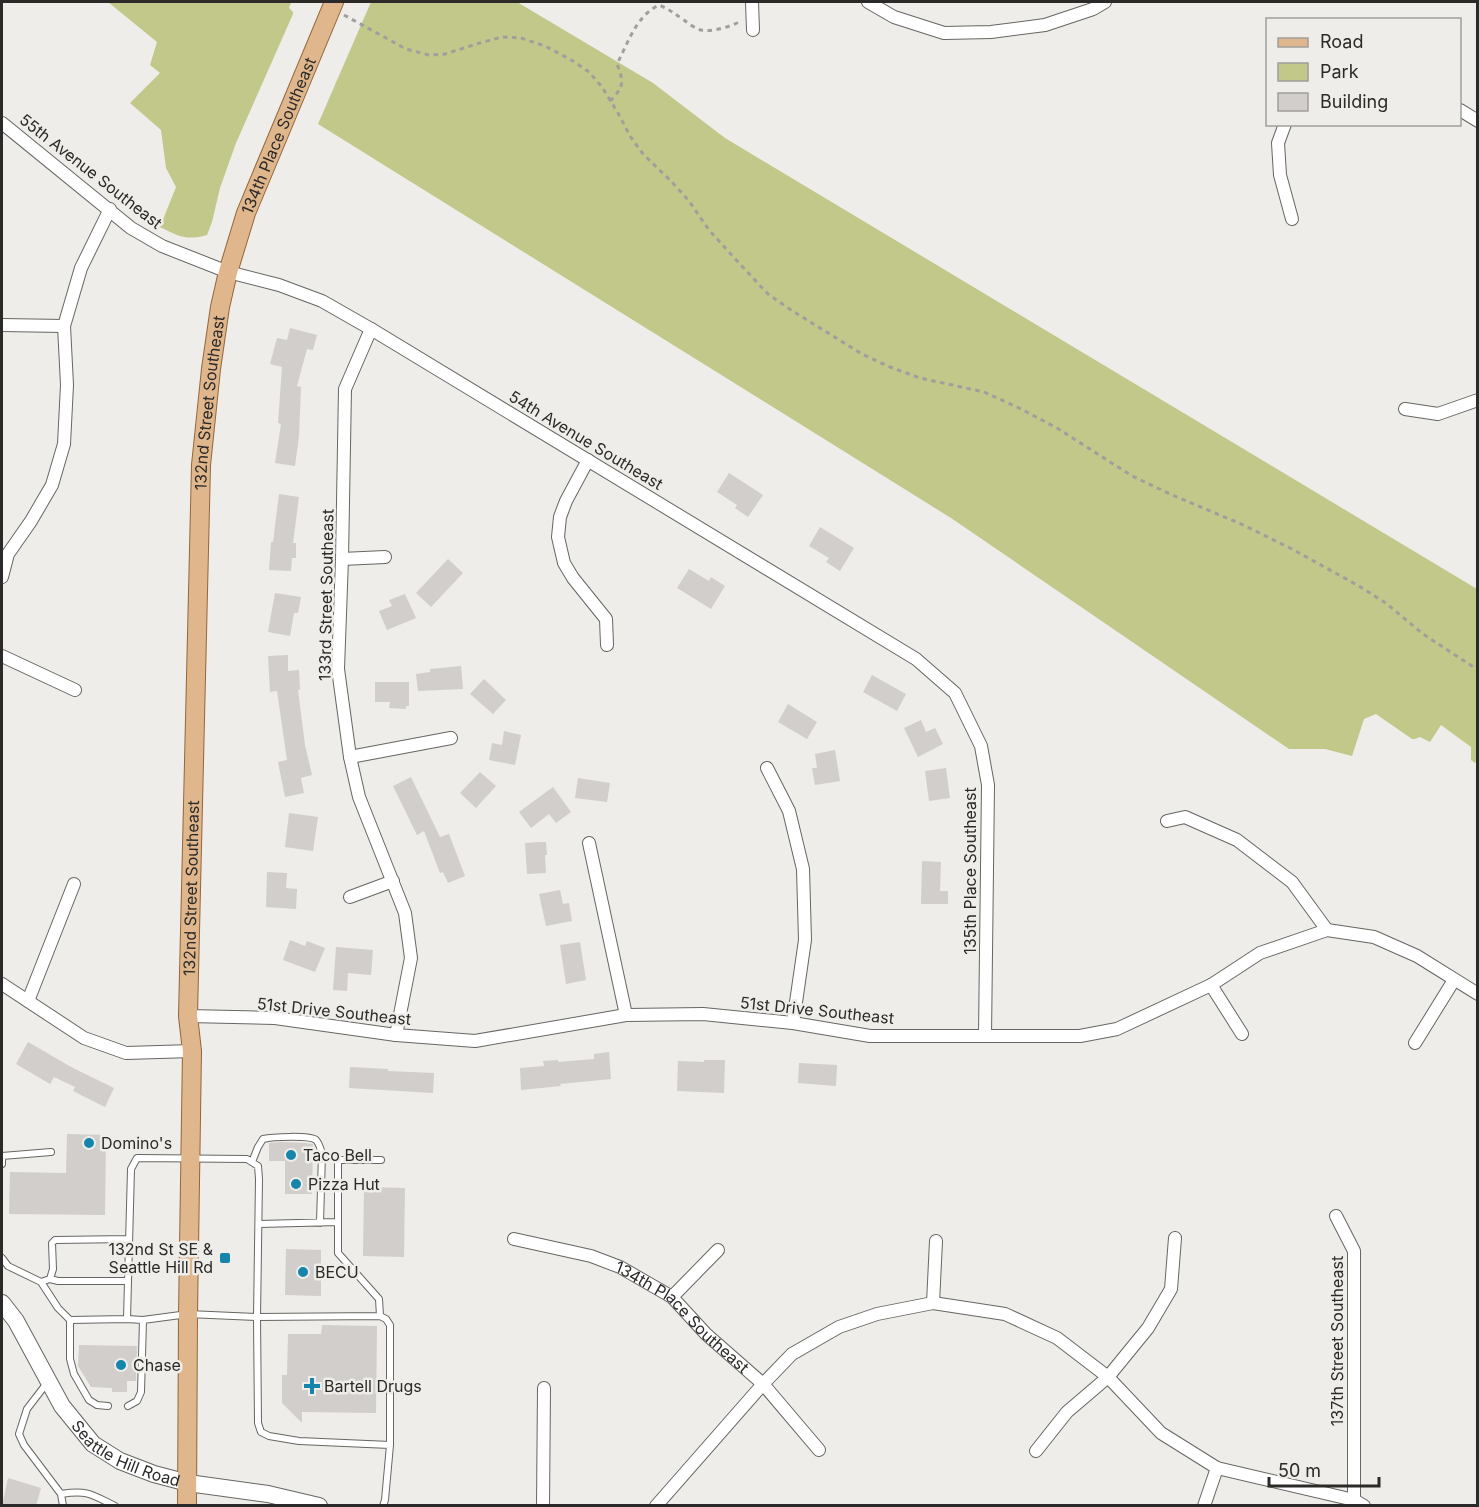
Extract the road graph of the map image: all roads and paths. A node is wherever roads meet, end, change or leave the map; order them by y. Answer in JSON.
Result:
{"nodes":[{"id":1,"x":752,"y":2,"type":"edge"},
{"id":2,"x":868,"y":2,"type":"edge"},
{"id":3,"x":1105,"y":2,"type":"edge"},
{"id":4,"x":332,"y":5,"type":"edge"},
{"id":5,"x":752,"y":16,"type":"junction"},
{"id":6,"x":753,"y":30,"type":"dead end"},
{"id":7,"x":610,"y":101,"type":"junction"},
{"id":8,"x":1461,"y":111,"type":"edge"},
{"id":9,"x":1478,"y":122,"type":"edge"},
{"id":10,"x":2,"y":123,"type":"edge"},
{"id":11,"x":1284,"y":126,"type":"edge"},
{"id":12,"x":110,"y":209,"type":"junction"},
{"id":13,"x":1292,"y":219,"type":"dead end"},
{"id":14,"x":228,"y":272,"type":"junction"},
{"id":15,"x":2,"y":325,"type":"edge"},
{"id":16,"x":64,"y":326,"type":"junction"},
{"id":17,"x":371,"y":329,"type":"junction"},
{"id":18,"x":1478,"y":400,"type":"edge"},
{"id":19,"x":1405,"y":409,"type":"dead end"},
{"id":20,"x":588,"y":460,"type":"junction"},
{"id":21,"x":5,"y":553,"type":"edge"},
{"id":22,"x":385,"y":557,"type":"dead end"},
{"id":23,"x":342,"y":559,"type":"junction"},
{"id":24,"x":2,"y":577,"type":"edge"},
{"id":25,"x":607,"y":645,"type":"dead end"},
{"id":26,"x":2,"y":656,"type":"edge"},
{"id":27,"x":916,"y":659,"type":"joint"},
{"id":28,"x":1478,"y":670,"type":"edge"},
{"id":29,"x":75,"y":690,"type":"dead end"},
{"id":30,"x":451,"y":738,"type":"dead end"},
{"id":31,"x":350,"y":757,"type":"junction"},
{"id":32,"x":767,"y":768,"type":"dead end"},
{"id":33,"x":1167,"y":821,"type":"dead end"},
{"id":34,"x":589,"y":843,"type":"dead end"},
{"id":35,"x":393,"y":881,"type":"junction"},
{"id":36,"x":74,"y":884,"type":"dead end"},
{"id":37,"x":350,"y":897,"type":"dead end"},
{"id":38,"x":1327,"y":930,"type":"junction"},
{"id":39,"x":1455,"y":980,"type":"junction"},
{"id":40,"x":2,"y":984,"type":"edge"},
{"id":41,"x":1211,"y":985,"type":"junction"},
{"id":42,"x":1478,"y":994,"type":"edge"},
{"id":43,"x":28,"y":1001,"type":"junction"},
{"id":44,"x":626,"y":1015,"type":"junction"},
{"id":45,"x":188,"y":1016,"type":"junction"},
{"id":46,"x":793,"y":1023,"type":"junction"},
{"id":47,"x":1242,"y":1034,"type":"dead end"},
{"id":48,"x":396,"y":1035,"type":"junction"},
{"id":49,"x":985,"y":1036,"type":"junction"},
{"id":50,"x":1415,"y":1043,"type":"dead end"},
{"id":51,"x":192,"y":1051,"type":"junction"},
{"id":52,"x":51,"y":1152,"type":"dead end"},
{"id":53,"x":191,"y":1159,"type":"junction"},
{"id":54,"x":381,"y":1160,"type":"dead end"},
{"id":55,"x":252,"y":1162,"type":"junction"},
{"id":56,"x":2,"y":1164,"type":"edge"},
{"id":57,"x":1336,"y":1216,"type":"dead end"},
{"id":58,"x":320,"y":1222,"type":"junction"},
{"id":59,"x":338,"y":1222,"type":"junction"},
{"id":60,"x":259,"y":1224,"type":"junction"},
{"id":61,"x":1175,"y":1238,"type":"dead end"},
{"id":62,"x":129,"y":1239,"type":"junction"},
{"id":63,"x":514,"y":1239,"type":"dead end"},
{"id":64,"x":936,"y":1241,"type":"dead end"},
{"id":65,"x":718,"y":1250,"type":"dead end"},
{"id":66,"x":2,"y":1258,"type":"edge"},
{"id":67,"x":50,"y":1278,"type":"junction"},
{"id":68,"x":128,"y":1281,"type":"junction"},
{"id":69,"x":41,"y":1282,"type":"junction"},
{"id":70,"x":672,"y":1297,"type":"junction"},
{"id":71,"x":2,"y":1303,"type":"edge"},
{"id":72,"x":933,"y":1303,"type":"junction"},
{"id":73,"x":188,"y":1314,"type":"junction"},
{"id":74,"x":257,"y":1317,"type":"junction"},
{"id":75,"x":380,"y":1317,"type":"junction"},
{"id":76,"x":127,"y":1319,"type":"junction"},
{"id":77,"x":70,"y":1320,"type":"junction"},
{"id":78,"x":143,"y":1320,"type":"junction"},
{"id":79,"x":1108,"y":1377,"type":"junction"},
{"id":80,"x":48,"y":1381,"type":"junction"},
{"id":81,"x":763,"y":1384,"type":"junction"},
{"id":82,"x":544,"y":1388,"type":"dead end"},
{"id":83,"x":108,"y":1406,"type":"dead end"},
{"id":84,"x":128,"y":1406,"type":"dead end"},
{"id":85,"x":390,"y":1445,"type":"junction"},
{"id":86,"x":819,"y":1450,"type":"dead end"},
{"id":87,"x":1036,"y":1451,"type":"dead end"},
{"id":88,"x":1217,"y":1468,"type":"junction"},
{"id":89,"x":188,"y":1483,"type":"junction"},
{"id":90,"x":61,"y":1494,"type":"junction"},
{"id":91,"x":1357,"y":1504,"type":"edge"},
{"id":92,"x":63,"y":1506,"type":"edge"},
{"id":93,"x":115,"y":1506,"type":"edge"},
{"id":94,"x":187,"y":1506,"type":"edge"},
{"id":95,"x":319,"y":1506,"type":"edge"},
{"id":96,"x":383,"y":1506,"type":"edge"},
{"id":97,"x":543,"y":1506,"type":"edge"},
{"id":98,"x":656,"y":1506,"type":"edge"},
{"id":99,"x":1204,"y":1506,"type":"edge"}],
"edges":[{"from":1,"to":5,"type":"street"},
{"from":2,"to":3,"type":"street"},
{"from":4,"to":7,"type":"path"},
{"from":4,"to":14,"type":"main road","name":"134th Place Southeast"},
{"from":5,"to":6,"type":"street"},
{"from":5,"to":7,"type":"path"},
{"from":7,"to":28,"type":"path"},
{"from":8,"to":9,"type":"street"},
{"from":10,"to":12,"type":"street","name":"55th Avenue Southeast"},
{"from":11,"to":13,"type":"street"},
{"from":12,"to":14,"type":"street","name":"55th Avenue Southeast"},
{"from":12,"to":16,"type":"street"},
{"from":14,"to":17,"type":"street","name":"54th Avenue Southeast"},
{"from":14,"to":45,"type":"main road","name":"132nd Street Southeast"},
{"from":15,"to":16,"type":"street"},
{"from":16,"to":21,"type":"street"},
{"from":17,"to":20,"type":"street","name":"54th Avenue Southeast"},
{"from":17,"to":23,"type":"street","name":"133rd Street Southeast"},
{"from":18,"to":19,"type":"street"},
{"from":20,"to":25,"type":"street"},
{"from":20,"to":27,"type":"street","name":"54th Avenue Southeast"},
{"from":21,"to":24,"type":"street"},
{"from":22,"to":23,"type":"street"},
{"from":23,"to":31,"type":"street","name":"133rd Street Southeast"},
{"from":26,"to":29,"type":"street"},
{"from":27,"to":49,"type":"street","name":"135th Place Southeast"},
{"from":30,"to":31,"type":"street"},
{"from":31,"to":35,"type":"street","name":"133rd Street Southeast"},
{"from":32,"to":46,"type":"street"},
{"from":33,"to":38,"type":"street"},
{"from":34,"to":44,"type":"street"},
{"from":35,"to":37,"type":"street"},
{"from":35,"to":48,"type":"street","name":"133rd Street Southeast"},
{"from":36,"to":43,"type":"street"},
{"from":38,"to":39,"type":"street","name":"51st Drive Southeast"},
{"from":38,"to":41,"type":"street","name":"51st Drive Southeast"},
{"from":39,"to":42,"type":"street","name":"51st Drive Southeast"},
{"from":39,"to":50,"type":"street"},
{"from":40,"to":43,"type":"street"},
{"from":41,"to":47,"type":"street"},
{"from":41,"to":49,"type":"street","name":"51st Drive Southeast"},
{"from":43,"to":51,"type":"street"},
{"from":44,"to":46,"type":"street","name":"51st Drive Southeast"},
{"from":44,"to":48,"type":"street","name":"51st Drive Southeast"},
{"from":45,"to":48,"type":"street","name":"51st Drive Southeast"},
{"from":45,"to":51,"type":"main road","name":"132nd Street Southeast"},
{"from":46,"to":49,"type":"street","name":"51st Drive Southeast"},
{"from":51,"to":53,"type":"main road","name":"132nd Street Southeast"},
{"from":52,"to":56,"type":"lane"},
{"from":53,"to":55,"type":"lane"},
{"from":53,"to":62,"type":"lane"},
{"from":53,"to":73,"type":"main road","name":"132nd Street Southeast"},
{"from":54,"to":59,"type":"lane"},
{"from":55,"to":58,"type":"lane"},
{"from":55,"to":60,"type":"lane"},
{"from":57,"to":91,"type":"street","name":"137th Street Southeast"},
{"from":58,"to":59,"type":"lane"},
{"from":58,"to":60,"type":"lane"},
{"from":59,"to":75,"type":"lane"},
{"from":60,"to":74,"type":"lane"},
{"from":61,"to":79,"type":"street"},
{"from":62,"to":67,"type":"lane"},
{"from":62,"to":68,"type":"lane"},
{"from":63,"to":70,"type":"street","name":"134th Place Southeast"},
{"from":64,"to":72,"type":"street"},
{"from":65,"to":70,"type":"street"},
{"from":66,"to":69,"type":"lane"},
{"from":67,"to":68,"type":"lane"},
{"from":67,"to":69,"type":"lane"},
{"from":68,"to":76,"type":"lane"},
{"from":69,"to":77,"type":"lane"},
{"from":70,"to":81,"type":"street","name":"134th Place Southeast"},
{"from":71,"to":80,"type":"main road","name":"Seattle Hill Road"},
{"from":72,"to":79,"type":"street"},
{"from":72,"to":81,"type":"street"},
{"from":73,"to":74,"type":"lane"},
{"from":73,"to":78,"type":"lane"},
{"from":73,"to":89,"type":"main road","name":"132nd Street Southeast"},
{"from":74,"to":75,"type":"lane"},
{"from":74,"to":85,"type":"lane"},
{"from":75,"to":85,"type":"lane"},
{"from":76,"to":77,"type":"lane"},
{"from":76,"to":78,"type":"lane"},
{"from":77,"to":83,"type":"lane"},
{"from":78,"to":84,"type":"lane"},
{"from":79,"to":87,"type":"street"},
{"from":79,"to":88,"type":"street"},
{"from":80,"to":89,"type":"main road","name":"Seattle Hill Road"},
{"from":80,"to":90,"type":"lane"},
{"from":81,"to":86,"type":"street","name":"134th Place Southeast"},
{"from":81,"to":98,"type":"street"},
{"from":82,"to":97,"type":"street"},
{"from":85,"to":96,"type":"lane"},
{"from":88,"to":91,"type":"street"},
{"from":88,"to":99,"type":"street"},
{"from":89,"to":94,"type":"main road","name":"132nd Street Southeast"},
{"from":89,"to":95,"type":"main road","name":"Seattle Hill Road"},
{"from":90,"to":92,"type":"lane"},
{"from":90,"to":93,"type":"lane"}]}
